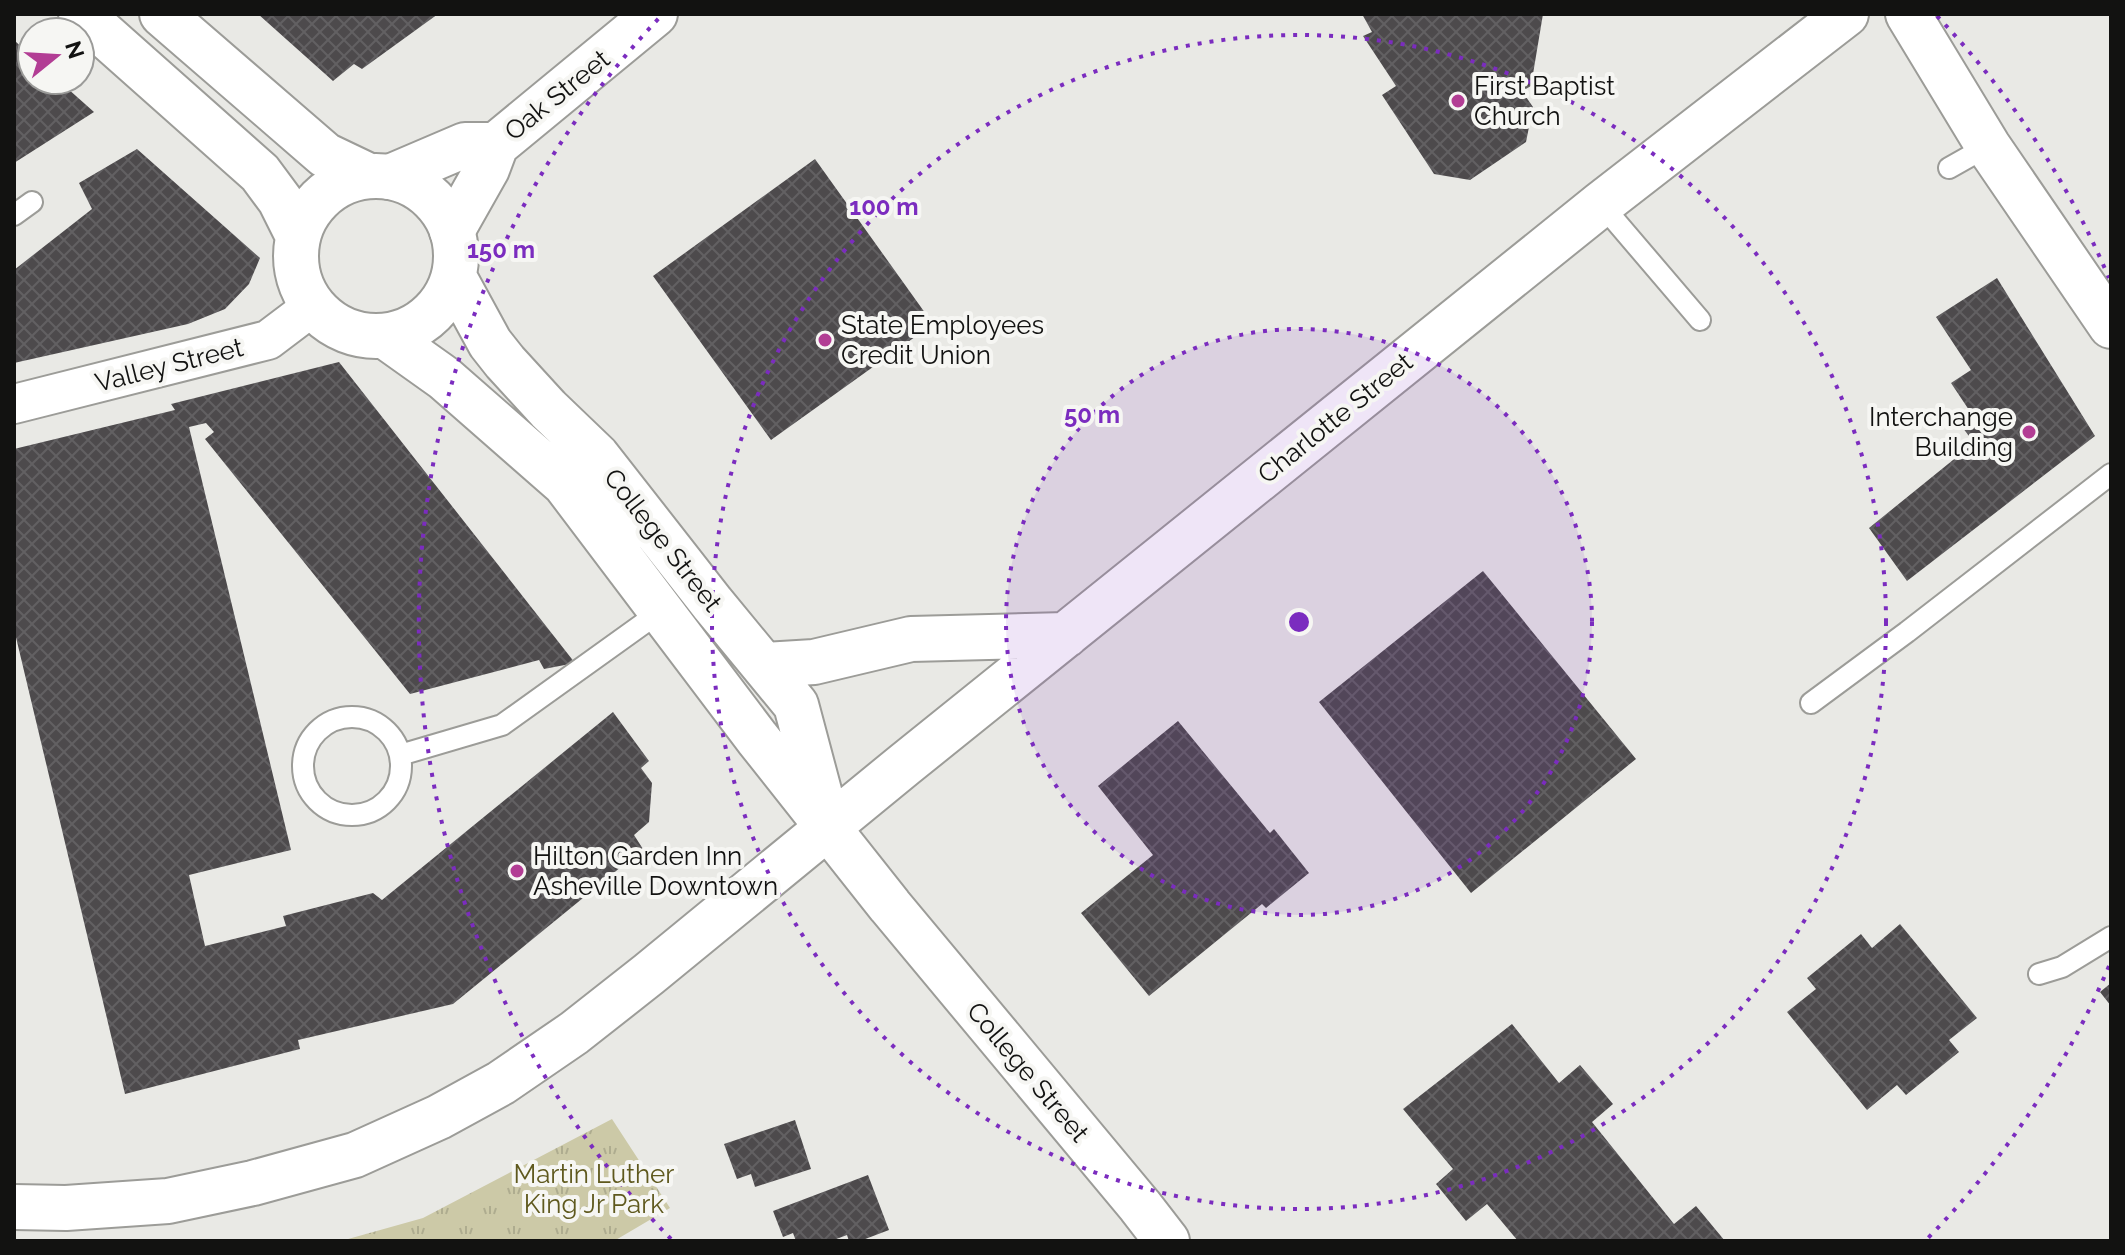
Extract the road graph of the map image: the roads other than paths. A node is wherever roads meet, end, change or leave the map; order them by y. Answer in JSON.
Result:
{"nodes":[{"id":1,"x":81,"y":14,"type":"edge"},
{"id":2,"x":162,"y":14,"type":"edge"},
{"id":3,"x":655,"y":14,"type":"edge"},
{"id":4,"x":1846,"y":14,"type":"edge"},
{"id":5,"x":1908,"y":14,"type":"edge"},
{"id":6,"x":496,"y":145,"type":"junction"},
{"id":7,"x":1988,"y":146,"type":"junction"},
{"id":8,"x":1949,"y":168,"type":"dead end"},
{"id":9,"x":380,"y":176,"type":"junction"},
{"id":10,"x":32,"y":202,"type":"dead end"},
{"id":11,"x":1601,"y":204,"type":"junction"},
{"id":12,"x":14,"y":215,"type":"edge"},
{"id":13,"x":452,"y":231,"type":"junction"},
{"id":14,"x":298,"y":236,"type":"junction"},
{"id":15,"x":454,"y":277,"type":"junction"},
{"id":16,"x":313,"y":306,"type":"junction"},
{"id":17,"x":1700,"y":320,"type":"dead end"},
{"id":18,"x":2111,"y":326,"type":"edge"},
{"id":19,"x":385,"y":336,"type":"junction"},
{"id":20,"x":14,"y":404,"type":"edge"},
{"id":21,"x":2111,"y":474,"type":"edge"},
{"id":22,"x":661,"y":611,"type":"junction"},
{"id":23,"x":1066,"y":635,"type":"junction"},
{"id":24,"x":765,"y":665,"type":"junction"},
{"id":25,"x":1811,"y":703,"type":"dead end"},
{"id":26,"x":400,"y":755,"type":"junction"},
{"id":27,"x":829,"y":827,"type":"junction"},
{"id":28,"x":2111,"y":937,"type":"edge"},
{"id":29,"x":2039,"y":974,"type":"dead end"},
{"id":30,"x":14,"y":1207,"type":"edge"},
{"id":31,"x":1167,"y":1241,"type":"edge"}],
"edges":[{"from":1,"to":14,"type":"main road"},
{"from":2,"to":9,"type":"main road"},
{"from":3,"to":6,"type":"main road","name":"Oak Street"},
{"from":4,"to":11,"type":"main road","name":"Charlotte Street"},
{"from":5,"to":7,"type":"main road"},
{"from":6,"to":9,"type":"main road","name":"Oak Street"},
{"from":6,"to":13,"type":"main road","name":"Oak Street"},
{"from":7,"to":8,"type":"lane"},
{"from":7,"to":18,"type":"main road"},
{"from":9,"to":13,"type":"main road"},
{"from":9,"to":14,"type":"main road"},
{"from":10,"to":12,"type":"lane"},
{"from":11,"to":17,"type":"lane"},
{"from":11,"to":23,"type":"main road","name":"Charlotte Street"},
{"from":13,"to":15,"type":"main road"},
{"from":14,"to":16,"type":"main road"},
{"from":15,"to":19,"type":"main road"},
{"from":15,"to":24,"type":"main road","name":"College Street"},
{"from":16,"to":19,"type":"main road"},
{"from":16,"to":20,"type":"street","name":"Valley Street"},
{"from":19,"to":22,"type":"main road","name":"College Street"},
{"from":21,"to":25,"type":"lane"},
{"from":22,"to":26,"type":"lane"},
{"from":22,"to":27,"type":"main road","name":"College Street"},
{"from":23,"to":24,"type":"main road"},
{"from":23,"to":27,"type":"main road","name":"Charlotte Street"},
{"from":24,"to":27,"type":"main road","name":"College Street"},
{"from":26,"to":26,"type":"lane"},
{"from":27,"to":30,"type":"main road","name":"Charlotte Street"},
{"from":27,"to":31,"type":"main road","name":"College Street"},
{"from":28,"to":29,"type":"lane"}]}
